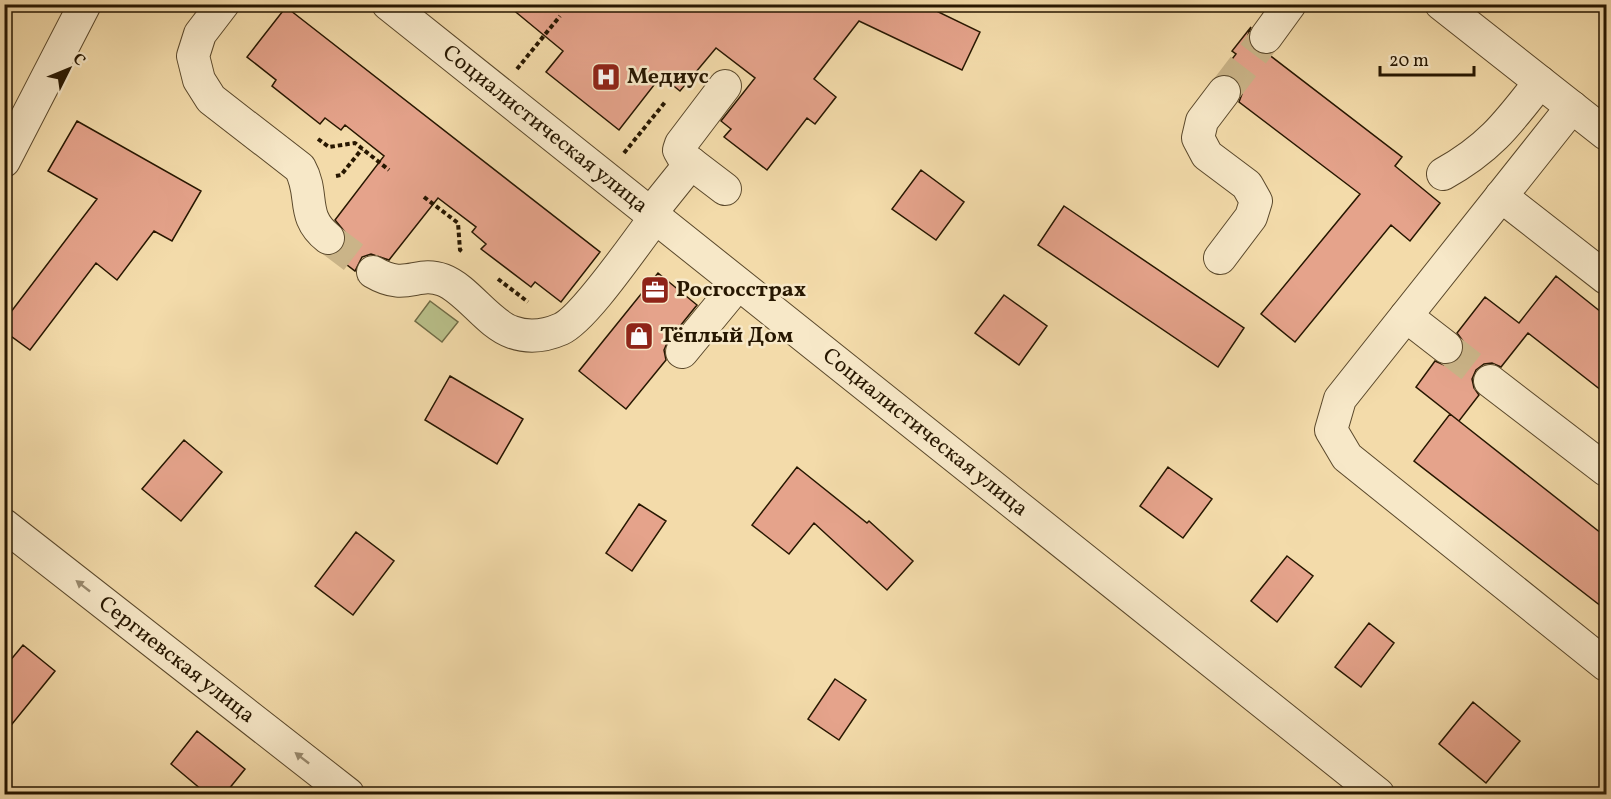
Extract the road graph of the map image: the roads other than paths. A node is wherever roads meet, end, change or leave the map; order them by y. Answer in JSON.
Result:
{"nodes":[{"id":1,"x":85,"y":4,"type":"edge"},
{"id":2,"x":223,"y":4,"type":"edge"},
{"id":3,"x":388,"y":4,"type":"edge"},
{"id":4,"x":1290,"y":4,"type":"edge"},
{"id":5,"x":1441,"y":4,"type":"edge"},
{"id":6,"x":1266,"y":37,"type":"tunnel mouth"},
{"id":7,"x":1540,"y":82,"type":"junction"},
{"id":8,"x":725,"y":86,"type":"dead end"},
{"id":9,"x":1224,"y":92,"type":"tunnel mouth"},
{"id":10,"x":1572,"y":107,"type":"junction"},
{"id":11,"x":1606,"y":134,"type":"edge"},
{"id":12,"x":4,"y":161,"type":"edge"},
{"id":13,"x":691,"y":162,"type":"junction"},
{"id":14,"x":1443,"y":174,"type":"dead end"},
{"id":15,"x":725,"y":189,"type":"dead end"},
{"id":16,"x":1501,"y":196,"type":"junction"},
{"id":17,"x":653,"y":216,"type":"junction"},
{"id":18,"x":328,"y":238,"type":"tunnel mouth"},
{"id":19,"x":1220,"y":258,"type":"dead end"},
{"id":20,"x":373,"y":272,"type":"tunnel mouth"},
{"id":21,"x":1606,"y":278,"type":"edge"},
{"id":22,"x":738,"y":284,"type":"junction"},
{"id":23,"x":1406,"y":315,"type":"junction"},
{"id":24,"x":1446,"y":347,"type":"tunnel mouth"},
{"id":25,"x":682,"y":352,"type":"dead end"},
{"id":26,"x":1490,"y":381,"type":"tunnel mouth"},
{"id":27,"x":1606,"y":470,"type":"edge"},
{"id":28,"x":6,"y":526,"type":"edge"},
{"id":29,"x":1606,"y":664,"type":"edge"},
{"id":30,"x":348,"y":795,"type":"edge"},
{"id":31,"x":1378,"y":795,"type":"edge"}],
"edges":[{"from":1,"to":12,"type":"street"},
{"from":2,"to":18,"type":"street"},
{"from":3,"to":17,"type":"street","name":"Социалистическая улица"},
{"from":4,"to":6,"type":"street"},
{"from":5,"to":7,"type":"street"},
{"from":7,"to":10,"type":"street"},
{"from":7,"to":14,"type":"street"},
{"from":8,"to":13,"type":"street"},
{"from":9,"to":19,"type":"street"},
{"from":10,"to":11,"type":"street"},
{"from":10,"to":16,"type":"street"},
{"from":13,"to":15,"type":"street"},
{"from":13,"to":17,"type":"street"},
{"from":16,"to":21,"type":"street"},
{"from":16,"to":23,"type":"street"},
{"from":17,"to":20,"type":"street"},
{"from":17,"to":22,"type":"street","name":"Социалистическая улица"},
{"from":22,"to":25,"type":"street"},
{"from":22,"to":31,"type":"street","name":"Социалистическая улица"},
{"from":23,"to":24,"type":"street"},
{"from":23,"to":29,"type":"street"},
{"from":26,"to":27,"type":"street"},
{"from":30,"to":28,"type":"street","name":"Сергиевская улица","one_way":true}]}
